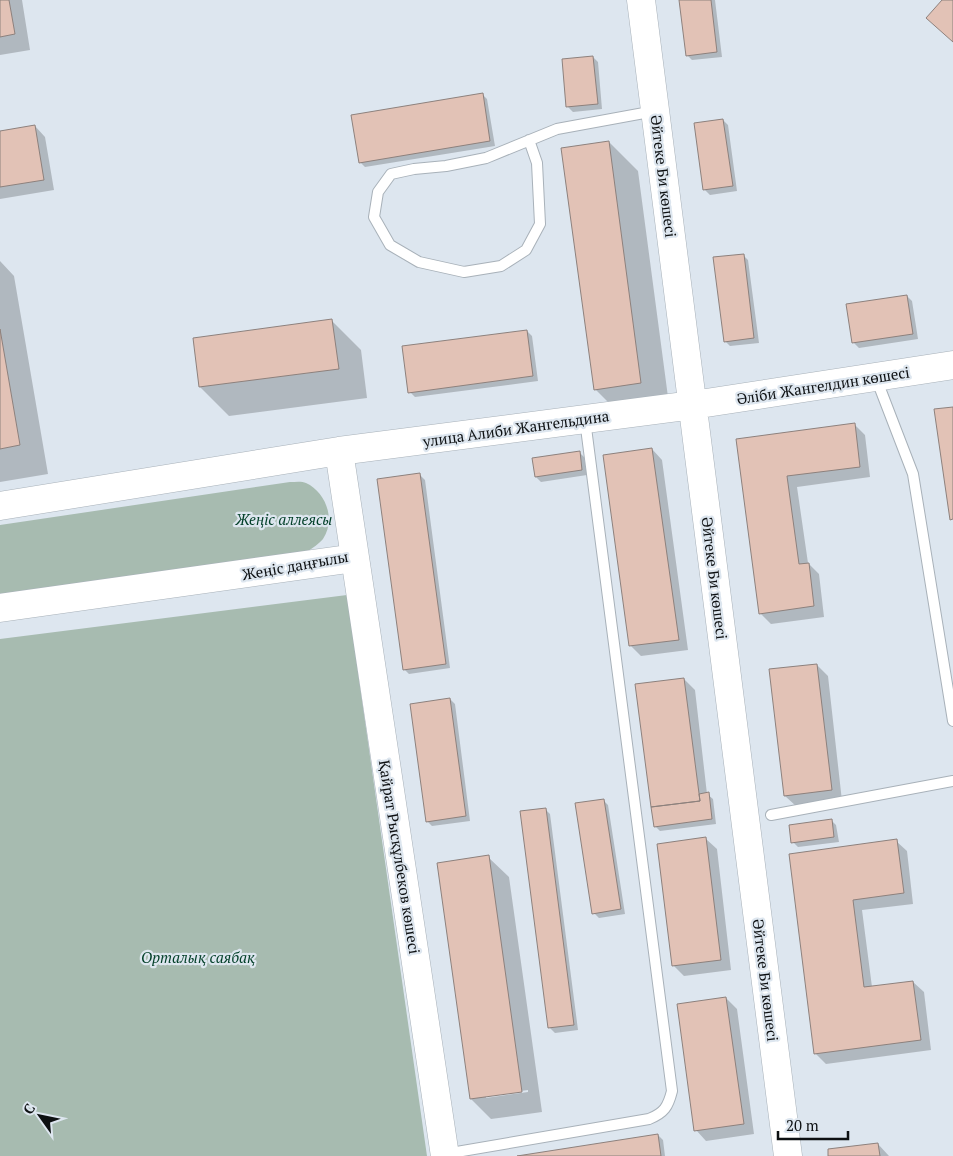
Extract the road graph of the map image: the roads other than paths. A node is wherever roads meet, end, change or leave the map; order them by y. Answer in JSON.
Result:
{"nodes":[{"id":1,"x":641,"y":0,"type":"edge"},
{"id":2,"x":656,"y":111,"type":"junction"},
{"id":3,"x":529,"y":140,"type":"junction"},
{"id":4,"x":953,"y":365,"type":"edge"},
{"id":5,"x":876,"y":378,"type":"junction"},
{"id":6,"x":693,"y":405,"type":"junction"},
{"id":7,"x":585,"y":418,"type":"junction"},
{"id":8,"x":339,"y":451,"type":"junction"},
{"id":9,"x":0,"y":506,"type":"edge"},
{"id":10,"x":355,"y":558,"type":"junction"},
{"id":11,"x":0,"y":608,"type":"edge"},
{"id":12,"x":953,"y":722,"type":"edge"},
{"id":13,"x":953,"y":781,"type":"edge"},
{"id":14,"x":771,"y":815,"type":"dead end"},
{"id":15,"x":445,"y":1155,"type":"edge"},
{"id":16,"x":788,"y":1156,"type":"edge"}],
"edges":[{"from":1,"to":2,"type":"main road","name":"Әйтеке Би көшесі"},
{"from":2,"to":3,"type":"lane"},
{"from":2,"to":6,"type":"main road","name":"Әйтеке Би көшесі"},
{"from":3,"to":3,"type":"lane"},
{"from":4,"to":5,"type":"main road","name":"Әліби Жангелдин көшесі"},
{"from":5,"to":6,"type":"main road","name":"Әліби Жангелдин көшесі"},
{"from":5,"to":12,"type":"lane"},
{"from":6,"to":7,"type":"main road","name":"улица Алиби Жангельдина"},
{"from":6,"to":16,"type":"main road","name":"Әйтеке Би көшесі"},
{"from":7,"to":8,"type":"main road","name":"улица Алиби Жангельдина"},
{"from":7,"to":15,"type":"lane"},
{"from":8,"to":9,"type":"main road"},
{"from":8,"to":10,"type":"main road","name":"Жеңіс даңғылы"},
{"from":10,"to":11,"type":"main road","name":"Жеңіс даңғылы"},
{"from":10,"to":15,"type":"main road","name":"Қайрат Рысқұлбеков көшесі"},
{"from":13,"to":14,"type":"lane"}]}
